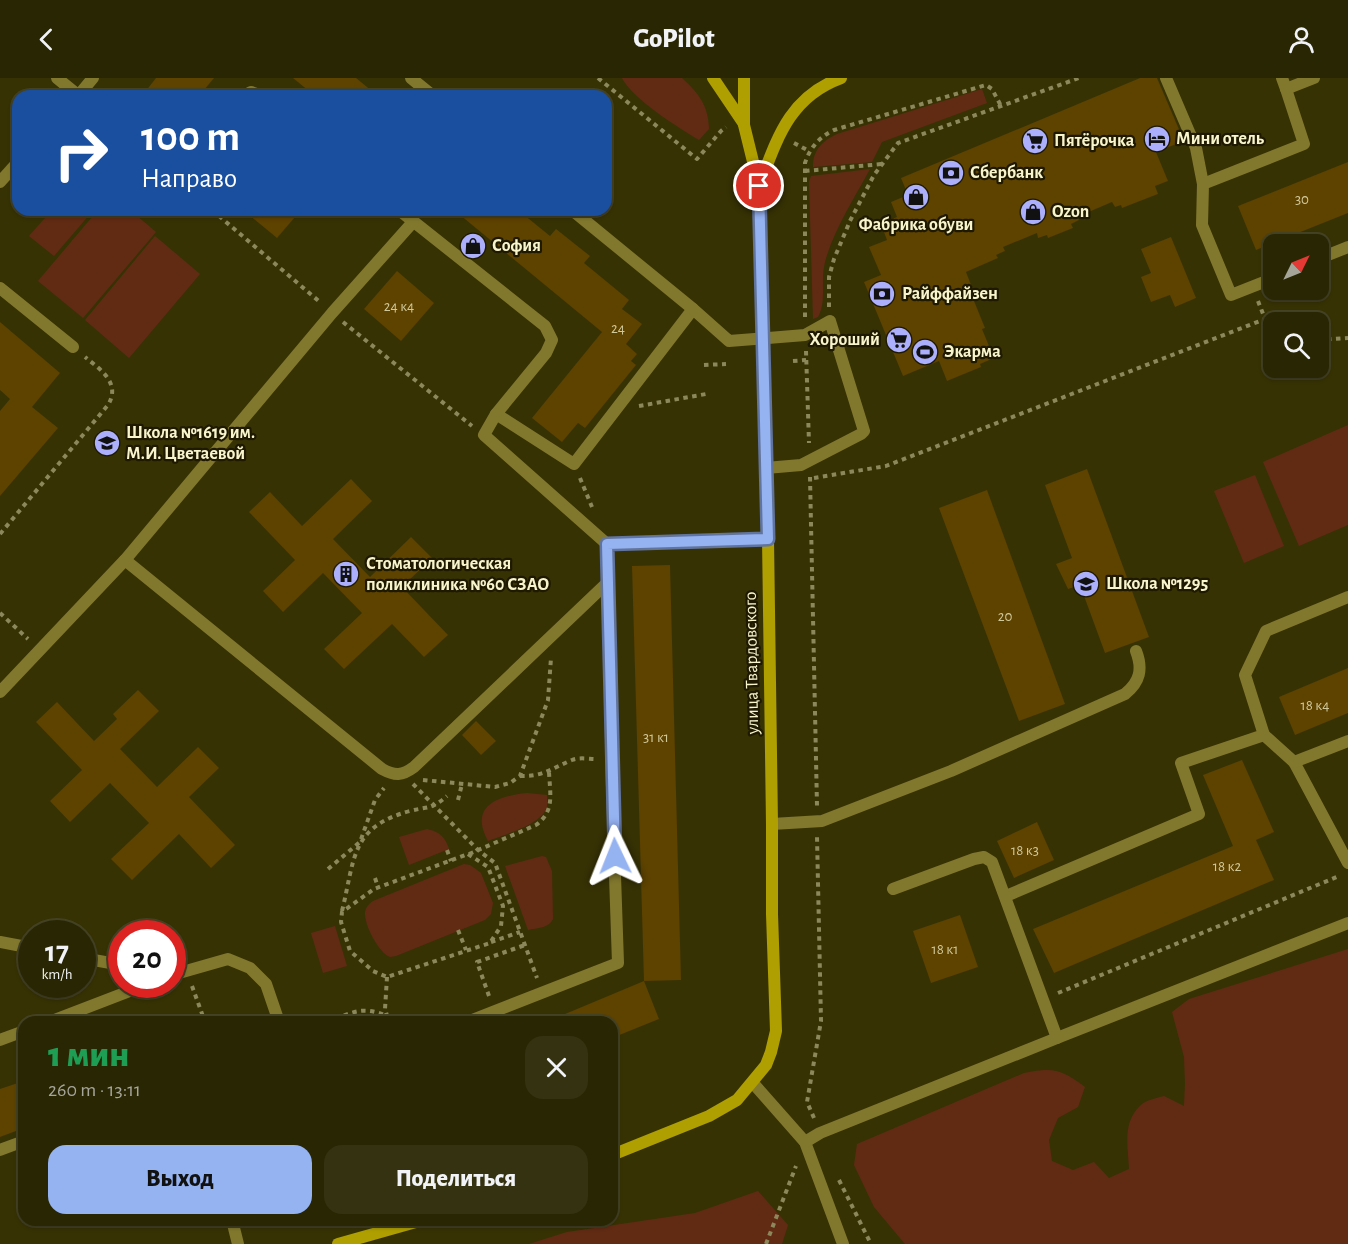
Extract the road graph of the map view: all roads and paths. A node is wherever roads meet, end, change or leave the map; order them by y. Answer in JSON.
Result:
{"nodes":[{"id":1,"x":57,"y":78,"type":"edge"},
{"id":2,"x":93,"y":78,"type":"edge"},
{"id":3,"x":411,"y":78,"type":"edge"},
{"id":4,"x":598,"y":78,"type":"edge"},
{"id":5,"x":713,"y":78,"type":"edge"},
{"id":6,"x":744,"y":78,"type":"edge"},
{"id":7,"x":841,"y":78,"type":"edge"},
{"id":8,"x":1079,"y":78,"type":"edge"},
{"id":9,"x":1166,"y":78,"type":"edge"},
{"id":10,"x":1314,"y":78,"type":"edge"},
{"id":11,"x":1284,"y":84,"type":"edge"},
{"id":12,"x":72,"y":90,"type":"edge"},
{"id":13,"x":84,"y":90,"type":"edge"},
{"id":14,"x":426,"y":90,"type":"edge"},
{"id":15,"x":1001,"y":106,"type":"junction"},
{"id":16,"x":730,"y":125,"type":"dead end"},
{"id":17,"x":744,"y":125,"type":"junction"},
{"id":18,"x":794,"y":142,"type":"dead end"},
{"id":19,"x":809,"y":151,"type":"junction"},
{"id":20,"x":882,"y":164,"type":"junction"},
{"id":21,"x":12,"y":169,"type":"edge"},
{"id":22,"x":805,"y":171,"type":"junction"},
{"id":23,"x":0,"y":182,"type":"edge"},
{"id":24,"x":1203,"y":184,"type":"junction"},
{"id":25,"x":759,"y":186,"type":"junction"},
{"id":26,"x":406,"y":216,"type":"edge"},
{"id":27,"x":579,"y":216,"type":"edge"},
{"id":28,"x":414,"y":222,"type":"junction"},
{"id":29,"x":1348,"y":247,"type":"edge"},
{"id":30,"x":1329,"y":255,"type":"edge"},
{"id":31,"x":1263,"y":282,"type":"edge"},
{"id":32,"x":1252,"y":287,"type":"junction"},
{"id":33,"x":0,"y":288,"type":"edge"},
{"id":34,"x":693,"y":309,"type":"junction"},
{"id":35,"x":1263,"y":314,"type":"edge"},
{"id":36,"x":1263,"y":320,"type":"edge"},
{"id":37,"x":830,"y":321,"type":"junction"},
{"id":38,"x":805,"y":335,"type":"junction"},
{"id":39,"x":1348,"y":338,"type":"edge"},
{"id":40,"x":763,"y":339,"type":"junction"},
{"id":41,"x":1329,"y":339,"type":"edge"},
{"id":42,"x":73,"y":347,"type":"joint"},
{"id":43,"x":806,"y":360,"type":"junction"},
{"id":44,"x":793,"y":361,"type":"dead end"},
{"id":45,"x":726,"y":364,"type":"dead end"},
{"id":46,"x":704,"y":365,"type":"dead end"},
{"id":47,"x":706,"y":393,"type":"dead end"},
{"id":48,"x":615,"y":410,"type":"junction"},
{"id":49,"x":496,"y":414,"type":"junction"},
{"id":50,"x":809,"y":461,"type":"junction"},
{"id":51,"x":574,"y":464,"type":"junction"},
{"id":52,"x":766,"y":468,"type":"junction"},
{"id":53,"x":810,"y":479,"type":"junction"},
{"id":54,"x":595,"y":514,"type":"dead end"},
{"id":55,"x":0,"y":534,"type":"edge"},
{"id":56,"x":768,"y":539,"type":"junction"},
{"id":57,"x":607,"y":544,"type":"junction"},
{"id":58,"x":125,"y":560,"type":"junction"},
{"id":59,"x":608,"y":582,"type":"junction"},
{"id":60,"x":1348,"y":597,"type":"edge"},
{"id":61,"x":0,"y":613,"type":"edge"},
{"id":62,"x":553,"y":634,"type":"junction"},
{"id":63,"x":40,"y":651,"type":"junction"},
{"id":64,"x":1136,"y":651,"type":"dead end"},
{"id":65,"x":0,"y":693,"type":"edge"},
{"id":66,"x":1264,"y":735,"type":"junction"},
{"id":67,"x":1348,"y":741,"type":"edge"},
{"id":68,"x":611,"y":759,"type":"junction"},
{"id":69,"x":1294,"y":762,"type":"junction"},
{"id":70,"x":549,"y":772,"type":"junction"},
{"id":71,"x":393,"y":775,"type":"junction"},
{"id":72,"x":520,"y":776,"type":"junction"},
{"id":73,"x":426,"y":781,"type":"dead end"},
{"id":74,"x":462,"y":784,"type":"junction"},
{"id":75,"x":420,"y":791,"type":"dead end"},
{"id":76,"x":447,"y":796,"type":"dead end"},
{"id":77,"x":458,"y":800,"type":"dead end"},
{"id":78,"x":435,"y":807,"type":"junction"},
{"id":79,"x":817,"y":822,"type":"junction"},
{"id":80,"x":772,"y":824,"type":"junction"},
{"id":81,"x":360,"y":842,"type":"junction"},
{"id":82,"x":447,"y":850,"type":"dead end"},
{"id":83,"x":478,"y":850,"type":"junction"},
{"id":84,"x":468,"y":854,"type":"junction"},
{"id":85,"x":451,"y":861,"type":"junction"},
{"id":86,"x":1348,"y":864,"type":"edge"},
{"id":87,"x":328,"y":869,"type":"dead end"},
{"id":88,"x":375,"y":878,"type":"dead end"},
{"id":89,"x":378,"y":887,"type":"junction"},
{"id":90,"x":893,"y":889,"type":"dead end"},
{"id":91,"x":1006,"y":896,"type":"junction"},
{"id":92,"x":342,"y":912,"type":"junction"},
{"id":93,"x":1348,"y":923,"type":"edge"},
{"id":94,"x":458,"y":930,"type":"dead end"},
{"id":95,"x":520,"y":932,"type":"junction"},
{"id":96,"x":0,"y":942,"type":"edge"},
{"id":97,"x":490,"y":943,"type":"junction"},
{"id":98,"x":18,"y":945,"type":"edge"},
{"id":99,"x":525,"y":945,"type":"junction"},
{"id":100,"x":466,"y":950,"type":"junction"},
{"id":101,"x":531,"y":964,"type":"dead end"},
{"id":102,"x":186,"y":971,"type":"joint"},
{"id":103,"x":387,"y":977,"type":"junction"},
{"id":104,"x":112,"y":998,"type":"edge"},
{"id":105,"x":1043,"y":999,"type":"junction"},
{"id":106,"x":494,"y":1011,"type":"junction"},
{"id":107,"x":65,"y":1016,"type":"edge"},
{"id":108,"x":203,"y":1016,"type":"edge"},
{"id":109,"x":277,"y":1016,"type":"edge"},
{"id":110,"x":343,"y":1016,"type":"edge"},
{"id":111,"x":383,"y":1016,"type":"edge"},
{"id":112,"x":387,"y":1016,"type":"edge"},
{"id":113,"x":482,"y":1016,"type":"edge"},
{"id":114,"x":18,"y":1033,"type":"edge"},
{"id":115,"x":1057,"y":1038,"type":"junction"},
{"id":116,"x":0,"y":1040,"type":"edge"},
{"id":117,"x":753,"y":1083,"type":"junction"},
{"id":118,"x":820,"y":1133,"type":"junction"},
{"id":119,"x":18,"y":1143,"type":"edge"},
{"id":120,"x":805,"y":1143,"type":"junction"},
{"id":121,"x":0,"y":1150,"type":"edge"},
{"id":122,"x":618,"y":1153,"type":"edge"},
{"id":123,"x":835,"y":1173,"type":"dead end"},
{"id":124,"x":234,"y":1226,"type":"edge"},
{"id":125,"x":402,"y":1226,"type":"edge"},
{"id":126,"x":238,"y":1244,"type":"edge"},
{"id":127,"x":338,"y":1244,"type":"edge"},
{"id":128,"x":766,"y":1244,"type":"edge"},
{"id":129,"x":843,"y":1244,"type":"edge"},
{"id":130,"x":871,"y":1244,"type":"edge"}],
"edges":[{"from":1,"to":12,"type":"lane"},
{"from":2,"to":13,"type":"lane"},
{"from":3,"to":14,"type":"lane"},
{"from":4,"to":16,"type":"path"},
{"from":5,"to":17,"type":"main road"},
{"from":6,"to":17,"type":"main road","name":"улица Твардовского"},
{"from":7,"to":25,"type":"main road"},
{"from":8,"to":15,"type":"path"},
{"from":9,"to":24,"type":"lane"},
{"from":10,"to":11,"type":"lane"},
{"from":11,"to":24,"type":"lane"},
{"from":15,"to":19,"type":"path"},
{"from":15,"to":20,"type":"path"},
{"from":17,"to":25,"type":"main road","name":"улица Твардовского"},
{"from":18,"to":19,"type":"path"},
{"from":19,"to":22,"type":"path"},
{"from":20,"to":22,"type":"path"},
{"from":20,"to":37,"type":"path"},
{"from":21,"to":23,"type":"lane"},
{"from":22,"to":38,"type":"path"},
{"from":24,"to":32,"type":"lane"},
{"from":25,"to":40,"type":"main road","name":"улица Твардовского"},
{"from":26,"to":28,"type":"lane"},
{"from":27,"to":34,"type":"lane"},
{"from":28,"to":49,"type":"lane"},
{"from":28,"to":58,"type":"lane"},
{"from":29,"to":30,"type":"lane"},
{"from":31,"to":32,"type":"lane"},
{"from":32,"to":35,"type":"path"},
{"from":33,"to":42,"type":"lane"},
{"from":34,"to":40,"type":"lane"},
{"from":34,"to":48,"type":"lane"},
{"from":36,"to":53,"type":"path"},
{"from":37,"to":38,"type":"lane"},
{"from":37,"to":50,"type":"lane"},
{"from":38,"to":40,"type":"lane"},
{"from":38,"to":43,"type":"path"},
{"from":39,"to":41,"type":"path"},
{"from":40,"to":52,"type":"main road","name":"улица Твардовского"},
{"from":42,"to":55,"type":"path"},
{"from":43,"to":44,"type":"path"},
{"from":43,"to":50,"type":"path"},
{"from":45,"to":46,"type":"path"},
{"from":47,"to":48,"type":"path"},
{"from":48,"to":51,"type":"lane"},
{"from":49,"to":51,"type":"lane"},
{"from":49,"to":57,"type":"lane"},
{"from":50,"to":52,"type":"lane"},
{"from":50,"to":53,"type":"path"},
{"from":51,"to":54,"type":"path"},
{"from":52,"to":56,"type":"main road","name":"улица Твардовского"},
{"from":53,"to":79,"type":"path"},
{"from":56,"to":57,"type":"lane"},
{"from":56,"to":80,"type":"main road","name":"улица Твардовского"},
{"from":57,"to":59,"type":"lane"},
{"from":58,"to":63,"type":"lane"},
{"from":58,"to":71,"type":"lane"},
{"from":59,"to":62,"type":"lane"},
{"from":59,"to":68,"type":"lane"},
{"from":60,"to":66,"type":"lane"},
{"from":61,"to":63,"type":"path"},
{"from":62,"to":71,"type":"lane"},
{"from":62,"to":72,"type":"path"},
{"from":63,"to":65,"type":"lane"},
{"from":64,"to":79,"type":"lane"},
{"from":66,"to":69,"type":"lane"},
{"from":66,"to":91,"type":"lane"},
{"from":67,"to":69,"type":"lane"},
{"from":68,"to":70,"type":"path"},
{"from":68,"to":106,"type":"lane"},
{"from":69,"to":86,"type":"lane"},
{"from":70,"to":72,"type":"path"},
{"from":70,"to":83,"type":"path"},
{"from":71,"to":81,"type":"path"},
{"from":72,"to":74,"type":"path"},
{"from":73,"to":74,"type":"path"},
{"from":74,"to":77,"type":"path"},
{"from":75,"to":78,"type":"path"},
{"from":76,"to":78,"type":"path"},
{"from":78,"to":81,"type":"path"},
{"from":78,"to":83,"type":"path"},
{"from":79,"to":80,"type":"lane"},
{"from":79,"to":118,"type":"path"},
{"from":80,"to":117,"type":"main road","name":"улица Твардовского"},
{"from":81,"to":87,"type":"path"},
{"from":81,"to":92,"type":"path"},
{"from":82,"to":85,"type":"path"},
{"from":83,"to":84,"type":"path"},
{"from":83,"to":95,"type":"path"},
{"from":84,"to":85,"type":"path"},
{"from":84,"to":97,"type":"path"},
{"from":85,"to":89,"type":"path"},
{"from":86,"to":105,"type":"path"},
{"from":88,"to":89,"type":"path"},
{"from":89,"to":92,"type":"path"},
{"from":90,"to":91,"type":"lane"},
{"from":91,"to":105,"type":"lane"},
{"from":92,"to":103,"type":"path"},
{"from":93,"to":115,"type":"lane"},
{"from":94,"to":100,"type":"path"},
{"from":95,"to":97,"type":"path"},
{"from":95,"to":99,"type":"path"},
{"from":96,"to":98,"type":"lane"},
{"from":97,"to":100,"type":"path"},
{"from":99,"to":101,"type":"path"},
{"from":99,"to":106,"type":"path"},
{"from":100,"to":103,"type":"path"},
{"from":102,"to":108,"type":"path"},
{"from":102,"to":109,"type":"lane"},
{"from":103,"to":112,"type":"path"},
{"from":104,"to":107,"type":"lane"},
{"from":105,"to":115,"type":"lane"},
{"from":106,"to":113,"type":"lane"},
{"from":110,"to":111,"type":"path"},
{"from":114,"to":116,"type":"lane"},
{"from":115,"to":118,"type":"lane"},
{"from":117,"to":120,"type":"lane"},
{"from":117,"to":122,"type":"main road","name":"улица Твардовского"},
{"from":118,"to":120,"type":"lane"},
{"from":119,"to":121,"type":"lane"},
{"from":120,"to":128,"type":"path"},
{"from":120,"to":129,"type":"lane"},
{"from":123,"to":130,"type":"path"},
{"from":124,"to":126,"type":"lane"},
{"from":125,"to":127,"type":"main road"}]}
